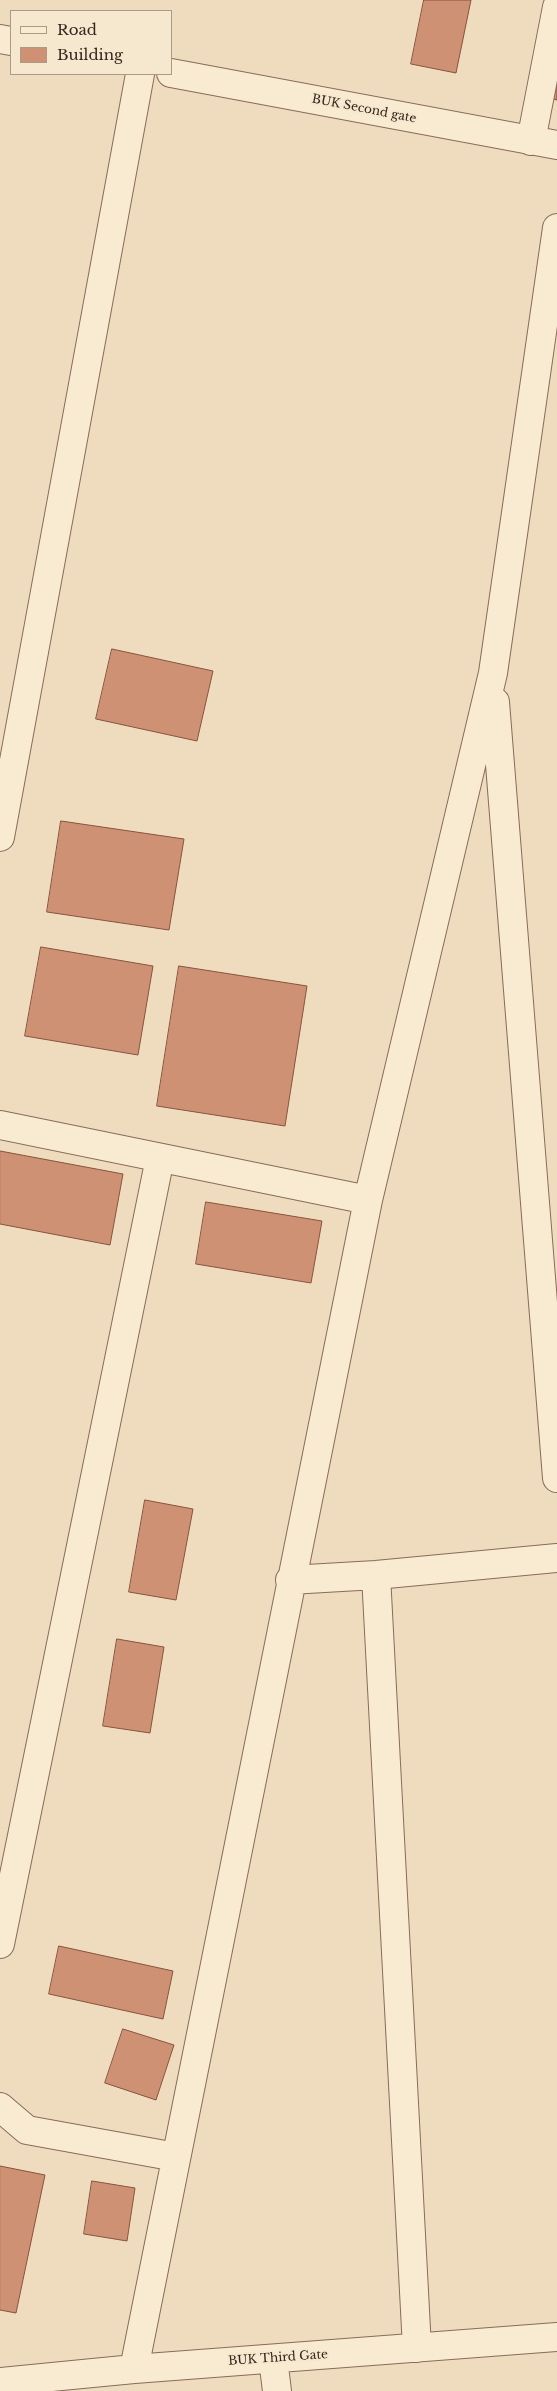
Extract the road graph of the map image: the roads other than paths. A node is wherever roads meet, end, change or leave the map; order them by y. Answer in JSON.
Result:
{"nodes":[{"id":1,"x":557,"y":7,"type":"edge"},
{"id":2,"x":172,"y":73,"type":"edge"},
{"id":3,"x":140,"y":75,"type":"edge"},
{"id":4,"x":544,"y":143,"type":"edge"},
{"id":5,"x":557,"y":228,"type":"edge"},
{"id":6,"x":493,"y":674,"type":"junction"},
{"id":7,"x":0,"y":838,"type":"edge"},
{"id":8,"x":0,"y":1125,"type":"edge"},
{"id":9,"x":160,"y":1158,"type":"junction"},
{"id":10,"x":368,"y":1200,"type":"junction"},
{"id":11,"x":557,"y":1478,"type":"edge"},
{"id":12,"x":557,"y":1558,"type":"edge"},
{"id":13,"x":376,"y":1575,"type":"junction"},
{"id":14,"x":290,"y":1580,"type":"junction"},
{"id":15,"x":0,"y":1944,"type":"edge"},
{"id":16,"x":0,"y":2107,"type":"edge"},
{"id":17,"x":176,"y":2157,"type":"junction"},
{"id":18,"x":557,"y":2337,"type":"edge"},
{"id":19,"x":416,"y":2348,"type":"junction"},
{"id":20,"x":273,"y":2359,"type":"junction"},
{"id":21,"x":134,"y":2369,"type":"junction"},
{"id":22,"x":0,"y":2382,"type":"edge"},
{"id":23,"x":277,"y":2391,"type":"edge"}],
"edges":[{"from":1,"to":4,"type":"street"},
{"from":2,"to":4,"type":"street","name":"BUK Second gate"},
{"from":3,"to":7,"type":"street"},
{"from":5,"to":6,"type":"street"},
{"from":6,"to":10,"type":"street"},
{"from":6,"to":11,"type":"street"},
{"from":8,"to":9,"type":"street"},
{"from":9,"to":10,"type":"street"},
{"from":9,"to":15,"type":"street"},
{"from":10,"to":14,"type":"street"},
{"from":12,"to":13,"type":"street"},
{"from":13,"to":14,"type":"street"},
{"from":13,"to":19,"type":"street"},
{"from":14,"to":17,"type":"street"},
{"from":16,"to":17,"type":"street"},
{"from":17,"to":21,"type":"street"},
{"from":18,"to":19,"type":"street","name":"BUK Third Gate"},
{"from":19,"to":20,"type":"street","name":"BUK Third Gate"},
{"from":20,"to":21,"type":"street","name":"BUK Third Gate"},
{"from":20,"to":23,"type":"street"},
{"from":21,"to":22,"type":"street","name":"BUK Third Gate"}]}
